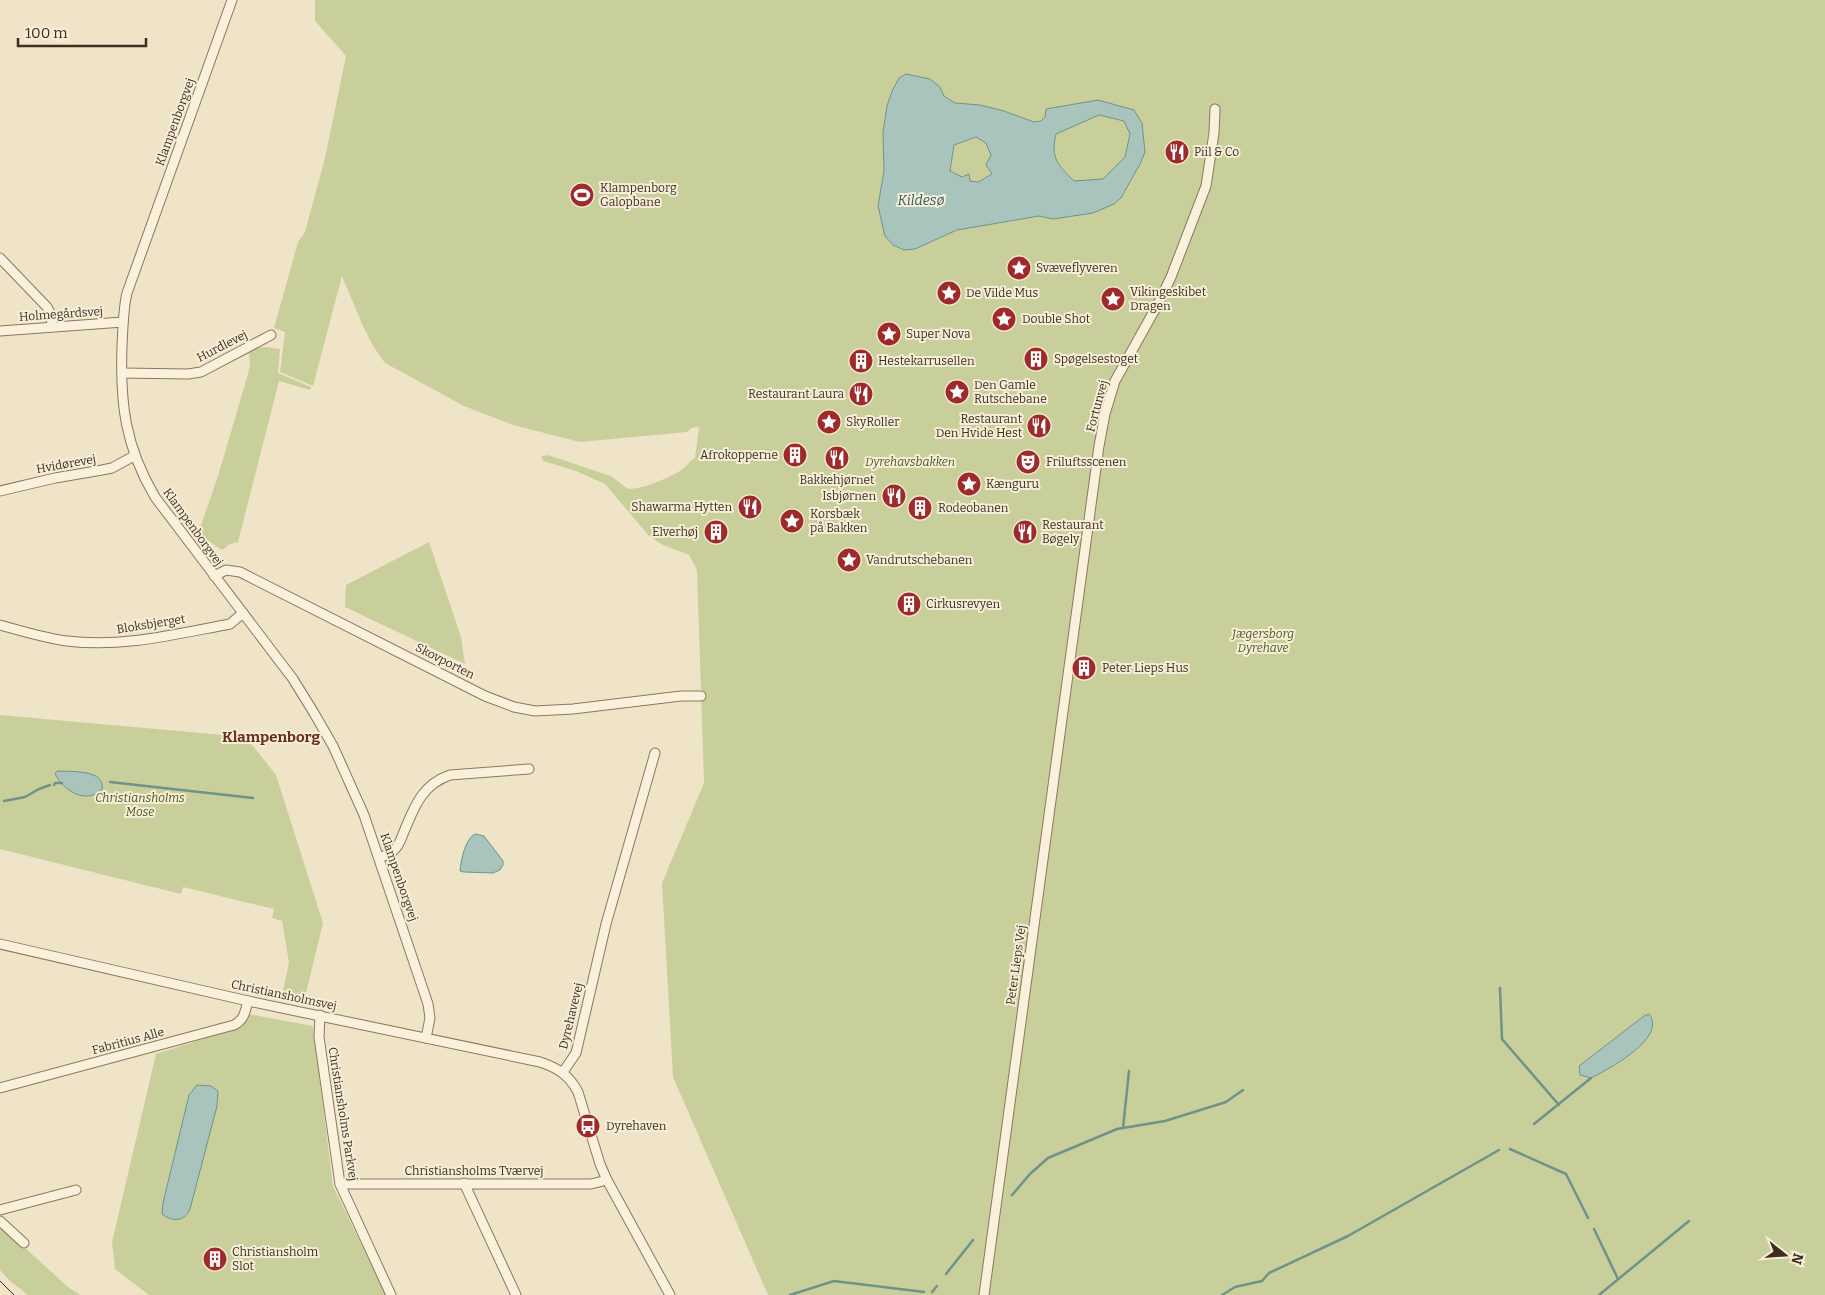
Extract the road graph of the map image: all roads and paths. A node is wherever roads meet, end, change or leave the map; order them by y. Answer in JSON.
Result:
{"nodes":[{"id":1,"x":232,"y":0,"type":"edge"},
{"id":2,"x":1215,"y":109,"type":"dead end"},
{"id":3,"x":0,"y":258,"type":"edge"},
{"id":4,"x":123,"y":322,"type":"junction"},
{"id":5,"x":52,"y":327,"type":"junction"},
{"id":6,"x":0,"y":331,"type":"edge"},
{"id":7,"x":272,"y":335,"type":"dead end"},
{"id":8,"x":122,"y":373,"type":"junction"},
{"id":9,"x":134,"y":456,"type":"junction"},
{"id":10,"x":0,"y":491,"type":"edge"},
{"id":11,"x":214,"y":576,"type":"junction"},
{"id":12,"x":243,"y":613,"type":"junction"},
{"id":13,"x":0,"y":625,"type":"edge"},
{"id":14,"x":1073,"y":637,"type":"joint"},
{"id":15,"x":701,"y":696,"type":"dead end"},
{"id":16,"x":655,"y":753,"type":"dead end"},
{"id":17,"x":529,"y":769,"type":"dead end"},
{"id":18,"x":379,"y":858,"type":"junction"},
{"id":19,"x":0,"y":944,"type":"edge"},
{"id":20,"x":248,"y":1001,"type":"junction"},
{"id":21,"x":320,"y":1016,"type":"junction"},
{"id":22,"x":426,"y":1038,"type":"junction"},
{"id":23,"x":563,"y":1072,"type":"junction"},
{"id":24,"x":0,"y":1088,"type":"edge"},
{"id":25,"x":607,"y":1180,"type":"junction"},
{"id":26,"x":464,"y":1183,"type":"junction"},
{"id":27,"x":340,"y":1184,"type":"junction"},
{"id":28,"x":76,"y":1190,"type":"dead end"},
{"id":29,"x":0,"y":1210,"type":"edge"},
{"id":30,"x":0,"y":1221,"type":"edge"},
{"id":31,"x":24,"y":1243,"type":"dead end"},
{"id":32,"x":391,"y":1295,"type":"edge"},
{"id":33,"x":516,"y":1295,"type":"edge"},
{"id":34,"x":670,"y":1295,"type":"edge"},
{"id":35,"x":984,"y":1295,"type":"edge"}],
"edges":[{"from":1,"to":4,"type":"street","name":"Klampenborgvej"},
{"from":2,"to":14,"type":"street","name":"Fortunvej"},
{"from":3,"to":5,"type":"street"},
{"from":4,"to":5,"type":"street","name":"Holmegårdsvej"},
{"from":4,"to":8,"type":"street","name":"Klampenborgvej"},
{"from":5,"to":6,"type":"street","name":"Holmegårdsvej"},
{"from":7,"to":8,"type":"street","name":"Hurdlevej"},
{"from":8,"to":9,"type":"street","name":"Klampenborgvej"},
{"from":9,"to":10,"type":"street","name":"Hvidørevej"},
{"from":9,"to":11,"type":"street","name":"Klampenborgvej"},
{"from":11,"to":12,"type":"street","name":"Klampenborgvej"},
{"from":11,"to":15,"type":"street","name":"Skovporten"},
{"from":12,"to":13,"type":"street","name":"Bloksbjerget"},
{"from":12,"to":18,"type":"street","name":"Klampenborgvej"},
{"from":14,"to":35,"type":"street","name":"Peter Lieps Vej"},
{"from":16,"to":23,"type":"street","name":"Dyrehavevej"},
{"from":17,"to":18,"type":"street"},
{"from":18,"to":22,"type":"street","name":"Klampenborgvej"},
{"from":19,"to":20,"type":"street","name":"Christiansholmsvej"},
{"from":20,"to":21,"type":"street","name":"Christiansholmsvej"},
{"from":20,"to":24,"type":"street","name":"Fabritius Alle"},
{"from":21,"to":22,"type":"street","name":"Christiansholmsvej"},
{"from":21,"to":27,"type":"street","name":"Christiansholms Parkvej"},
{"from":22,"to":23,"type":"street","name":"Christiansholmsvej"},
{"from":23,"to":25,"type":"street"},
{"from":25,"to":26,"type":"street","name":"Christiansholms Tværvej"},
{"from":25,"to":34,"type":"street"},
{"from":26,"to":27,"type":"street","name":"Christiansholms Tværvej"},
{"from":26,"to":33,"type":"street"},
{"from":27,"to":32,"type":"street","name":"Christiansholms Parkvej"},
{"from":28,"to":29,"type":"street"},
{"from":30,"to":31,"type":"street"}]}
